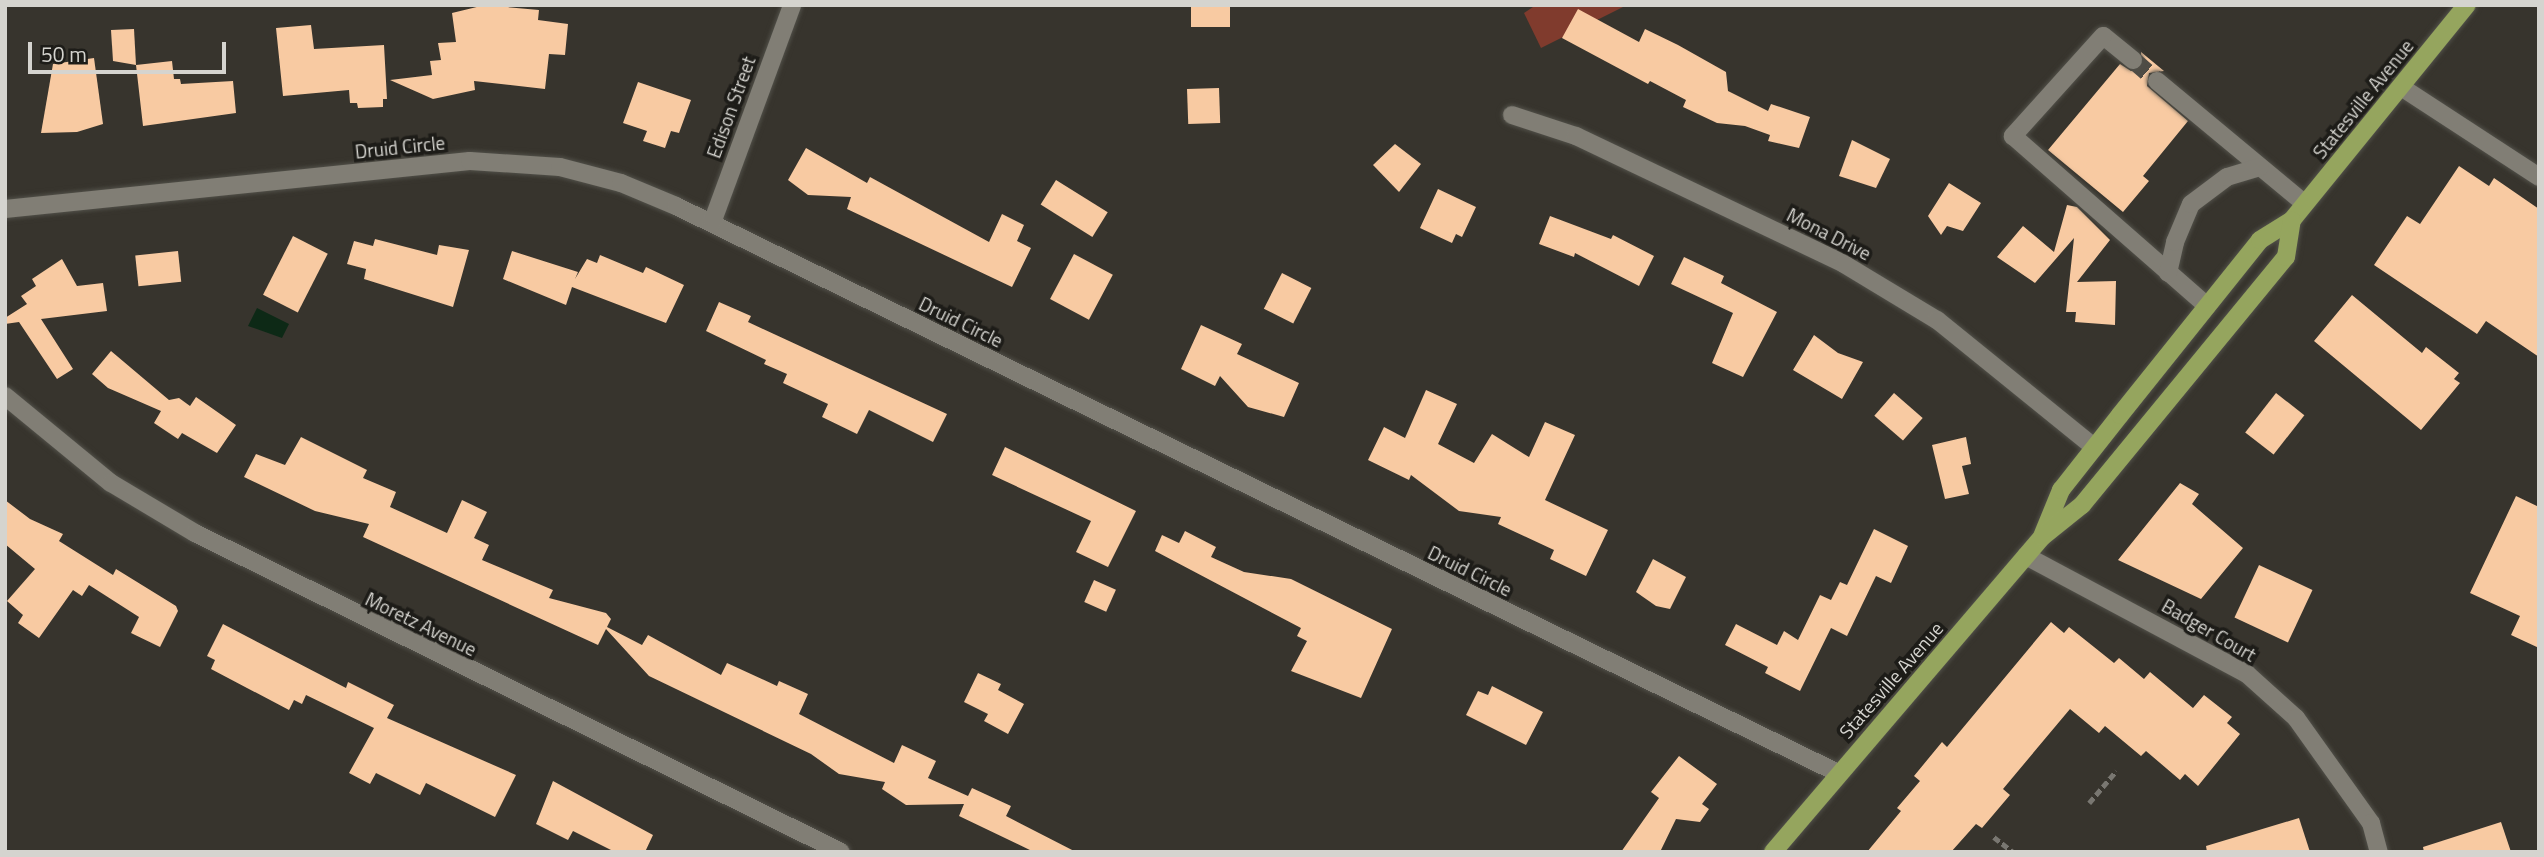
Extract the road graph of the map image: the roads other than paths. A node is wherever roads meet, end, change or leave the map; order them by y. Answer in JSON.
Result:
{"nodes":[{"id":1,"x":792,"y":5,"type":"edge"},
{"id":2,"x":2467,"y":5,"type":"edge"},
{"id":3,"x":2133,"y":60,"type":"tunnel mouth"},
{"id":4,"x":2157,"y":81,"type":"tunnel mouth"},
{"id":5,"x":2401,"y":87,"type":"junction"},
{"id":6,"x":1512,"y":115,"type":"dead end"},
{"id":7,"x":2260,"y":167,"type":"junction"},
{"id":8,"x":2539,"y":177,"type":"edge"},
{"id":9,"x":2305,"y":204,"type":"junction"},
{"id":10,"x":26,"y":207,"type":"junction"},
{"id":11,"x":5,"y":209,"type":"edge"},
{"id":12,"x":5,"y":220,"type":"edge"},
{"id":13,"x":2292,"y":220,"type":"junction"},
{"id":14,"x":712,"y":223,"type":"junction"},
{"id":15,"x":2168,"y":273,"type":"junction"},
{"id":16,"x":2207,"y":306,"type":"junction"},
{"id":17,"x":5,"y":396,"type":"edge"},
{"id":18,"x":2094,"y":447,"type":"junction"},
{"id":19,"x":2042,"y":537,"type":"junction"},
{"id":20,"x":2026,"y":556,"type":"junction"},
{"id":21,"x":1838,"y":774,"type":"junction"},
{"id":22,"x":841,"y":852,"type":"edge"},
{"id":23,"x":1773,"y":852,"type":"edge"},
{"id":24,"x":2379,"y":852,"type":"edge"}],
"edges":[{"from":1,"to":14,"type":"street","name":"Edison Street"},
{"from":2,"to":5,"type":"main road","name":"Statesville Avenue"},
{"from":3,"to":15,"type":"street"},
{"from":4,"to":7,"type":"street"},
{"from":5,"to":8,"type":"street"},
{"from":5,"to":9,"type":"main road","name":"Statesville Avenue"},
{"from":6,"to":18,"type":"street","name":"Mona Drive"},
{"from":7,"to":9,"type":"street"},
{"from":7,"to":15,"type":"street"},
{"from":9,"to":13,"type":"main road","name":"Statesville Avenue"},
{"from":10,"to":11,"type":"street","name":"Druid Circle"},
{"from":10,"to":12,"type":"street"},
{"from":10,"to":14,"type":"street","name":"Druid Circle"},
{"from":13,"to":16,"type":"main road","name":"Statesville Avenue"},
{"from":13,"to":19,"type":"main road","name":"Statesville Avenue"},
{"from":14,"to":21,"type":"street","name":"Druid Circle"},
{"from":15,"to":16,"type":"street"},
{"from":16,"to":18,"type":"main road","name":"Statesville Avenue"},
{"from":17,"to":22,"type":"street","name":"Moretz Avenue"},
{"from":18,"to":19,"type":"main road","name":"Statesville Avenue"},
{"from":19,"to":20,"type":"main road","name":"Statesville Avenue"},
{"from":20,"to":21,"type":"main road","name":"Statesville Avenue"},
{"from":20,"to":24,"type":"street","name":"Badger Court"},
{"from":21,"to":23,"type":"main road","name":"Statesville Avenue"}]}
